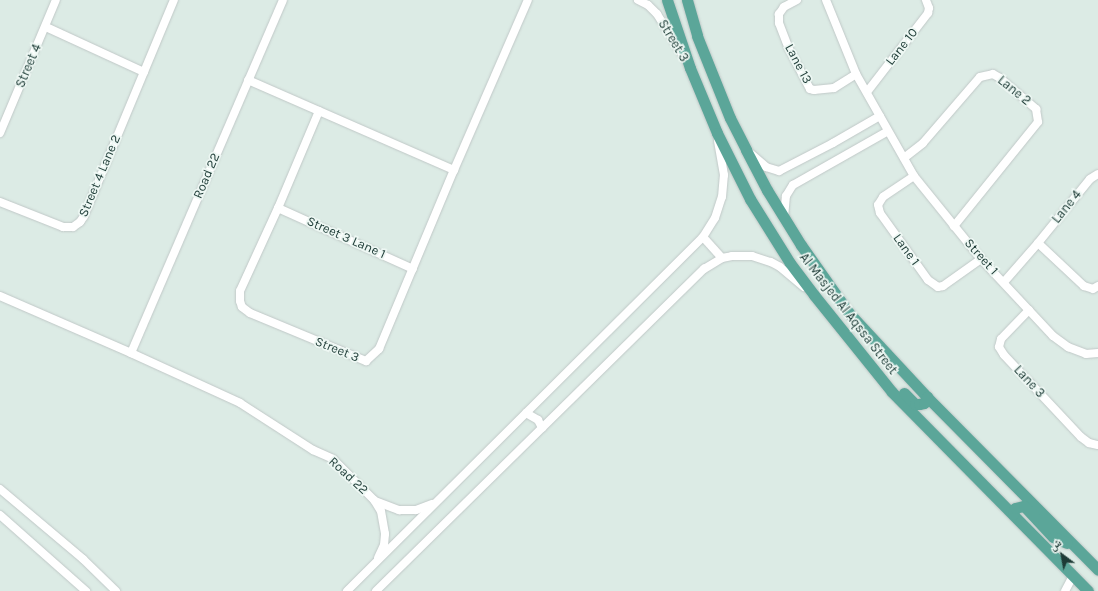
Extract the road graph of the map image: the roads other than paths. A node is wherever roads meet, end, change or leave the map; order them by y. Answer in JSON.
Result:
{"nodes":[{"id":1,"x":56,"y":0,"type":"edge"},
{"id":2,"x":174,"y":0,"type":"edge"},
{"id":3,"x":284,"y":0,"type":"edge"},
{"id":4,"x":528,"y":0,"type":"edge"},
{"id":5,"x":638,"y":0,"type":"edge"},
{"id":6,"x":667,"y":0,"type":"edge"},
{"id":7,"x":687,"y":0,"type":"edge"},
{"id":8,"x":797,"y":0,"type":"edge"},
{"id":9,"x":826,"y":0,"type":"edge"},
{"id":10,"x":926,"y":0,"type":"edge"},
{"id":11,"x":46,"y":27,"type":"junction"},
{"id":12,"x":690,"y":68,"type":"junction"},
{"id":13,"x":144,"y":72,"type":"junction"},
{"id":14,"x":856,"y":74,"type":"junction"},
{"id":15,"x":248,"y":80,"type":"junction"},
{"id":16,"x":867,"y":92,"type":"junction"},
{"id":17,"x":319,"y":111,"type":"junction"},
{"id":18,"x":880,"y":116,"type":"junction"},
{"id":19,"x":888,"y":131,"type":"junction"},
{"id":20,"x":0,"y":132,"type":"edge"},
{"id":21,"x":717,"y":134,"type":"junction"},
{"id":22,"x":746,"y":150,"type":"junction"},
{"id":23,"x":904,"y":158,"type":"junction"},
{"id":24,"x":454,"y":170,"type":"junction"},
{"id":25,"x":1098,"y":174,"type":"edge"},
{"id":26,"x":914,"y":176,"type":"junction"},
{"id":27,"x":0,"y":202,"type":"edge"},
{"id":28,"x":278,"y":208,"type":"junction"},
{"id":29,"x":784,"y":218,"type":"junction"},
{"id":30,"x":954,"y":226,"type":"junction"},
{"id":31,"x":703,"y":237,"type":"junction"},
{"id":32,"x":1038,"y":243,"type":"junction"},
{"id":33,"x":722,"y":258,"type":"junction"},
{"id":34,"x":981,"y":259,"type":"junction"},
{"id":35,"x":413,"y":269,"type":"junction"},
{"id":36,"x":1004,"y":282,"type":"junction"},
{"id":37,"x":1098,"y":286,"type":"edge"},
{"id":38,"x":814,"y":295,"type":"junction"},
{"id":39,"x":0,"y":296,"type":"edge"},
{"id":40,"x":1029,"y":310,"type":"junction"},
{"id":41,"x":131,"y":353,"type":"junction"},
{"id":42,"x":1098,"y":353,"type":"edge"},
{"id":43,"x":878,"y":375,"type":"junction"},
{"id":44,"x":927,"y":397,"type":"junction"},
{"id":45,"x":526,"y":413,"type":"junction"},
{"id":46,"x":542,"y":428,"type":"junction"},
{"id":47,"x":1098,"y":445,"type":"edge"},
{"id":48,"x":0,"y":489,"type":"edge"},
{"id":49,"x":440,"y":499,"type":"junction"},
{"id":50,"x":374,"y":500,"type":"junction"},
{"id":51,"x":1013,"y":514,"type":"junction"},
{"id":52,"x":0,"y":515,"type":"edge"},
{"id":53,"x":1075,"y":547,"type":"junction"},
{"id":54,"x":373,"y":566,"type":"junction"},
{"id":55,"x":1098,"y":570,"type":"edge"},
{"id":56,"x":1073,"y":576,"type":"junction"},
{"id":57,"x":86,"y":591,"type":"edge"},
{"id":58,"x":116,"y":591,"type":"edge"},
{"id":59,"x":347,"y":591,"type":"edge"},
{"id":60,"x":376,"y":591,"type":"edge"},
{"id":61,"x":1065,"y":591,"type":"edge"},
{"id":62,"x":1088,"y":591,"type":"edge"}],
"edges":[{"from":1,"to":11,"type":"street","name":"Street 4"},
{"from":2,"to":13,"type":"street","name":"Street 4 Lane 2"},
{"from":3,"to":15,"type":"street","name":"Road 22"},
{"from":4,"to":24,"type":"street","name":"Street 3"},
{"from":5,"to":12,"type":"street","name":"Street 3"},
{"from":6,"to":12,"type":"main road","name":"Al Masjed Al Aqssa Street"},
{"from":7,"to":22,"type":"main road","name":"Al Masjed Al Aqssa Street"},
{"from":8,"to":14,"type":"street","name":"Lane 13"},
{"from":9,"to":14,"type":"street","name":"Street 1"},
{"from":10,"to":16,"type":"street","name":"Lane 10"},
{"from":11,"to":13,"type":"street"},
{"from":11,"to":20,"type":"street","name":"Street 4"},
{"from":12,"to":21,"type":"main road","name":"Al Masjed Al Aqssa Street"},
{"from":13,"to":27,"type":"street","name":"Street 4 Lane 2"},
{"from":14,"to":16,"type":"street","name":"Street 1"},
{"from":15,"to":17,"type":"street"},
{"from":15,"to":41,"type":"street","name":"Road 22"},
{"from":16,"to":18,"type":"street","name":"Street 1"},
{"from":17,"to":24,"type":"street"},
{"from":17,"to":28,"type":"street","name":"Street 3"},
{"from":18,"to":19,"type":"street","name":"Street 1"},
{"from":18,"to":22,"type":"street"},
{"from":19,"to":23,"type":"street","name":"Street 1"},
{"from":19,"to":29,"type":"street"},
{"from":21,"to":31,"type":"street"},
{"from":21,"to":38,"type":"main road","name":"Al Masjed Al Aqssa Street"},
{"from":22,"to":29,"type":"main road","name":"Al Masjed Al Aqssa Street"},
{"from":23,"to":26,"type":"street","name":"Street 1"},
{"from":23,"to":30,"type":"street","name":"Lane 2"},
{"from":24,"to":35,"type":"street","name":"Street 3"},
{"from":25,"to":32,"type":"street","name":"Lane 4"},
{"from":26,"to":30,"type":"street","name":"Street 1"},
{"from":26,"to":34,"type":"street","name":"Lane 1"},
{"from":28,"to":35,"type":"street","name":"Street 3 Lane 1"},
{"from":28,"to":35,"type":"street","name":"Street 3"},
{"from":29,"to":44,"type":"main road","name":"Al Masjed Al Aqssa Street"},
{"from":30,"to":34,"type":"street","name":"Street 1"},
{"from":31,"to":33,"type":"street"},
{"from":31,"to":45,"type":"street"},
{"from":32,"to":36,"type":"street","name":"Lane 4"},
{"from":32,"to":37,"type":"street"},
{"from":33,"to":38,"type":"street"},
{"from":33,"to":46,"type":"street"},
{"from":34,"to":36,"type":"street","name":"Street 1"},
{"from":36,"to":40,"type":"street","name":"Street 1"},
{"from":38,"to":43,"type":"main road","name":"Al Masjed Al Aqssa Street"},
{"from":39,"to":41,"type":"street","name":"Road 22"},
{"from":40,"to":42,"type":"street","name":"Street 1"},
{"from":40,"to":47,"type":"street","name":"Lane 3"},
{"from":41,"to":50,"type":"street","name":"Road 22"},
{"from":43,"to":44,"type":"main road"},
{"from":43,"to":51,"type":"main road","name":"Al Masjed Al Aqssa Street"},
{"from":44,"to":53,"type":"main road","name":"Al Masjed Al Aqssa Street"},
{"from":45,"to":46,"type":"street"},
{"from":45,"to":49,"type":"street"},
{"from":46,"to":60,"type":"street"},
{"from":48,"to":58,"type":"street"},
{"from":49,"to":50,"type":"street","name":"Road 22"},
{"from":49,"to":54,"type":"street"},
{"from":50,"to":54,"type":"street","name":"Road 22"},
{"from":51,"to":53,"type":"main road"},
{"from":51,"to":56,"type":"main road","name":"Al Masjed Al Aqssa Street"},
{"from":52,"to":57,"type":"street"},
{"from":53,"to":55,"type":"main road","name":"Al Masjed Al Aqssa Street"},
{"from":54,"to":59,"type":"street"},
{"from":56,"to":61,"type":"street"},
{"from":56,"to":62,"type":"main road","name":"Al Masjed Al Aqssa Street"}]}
